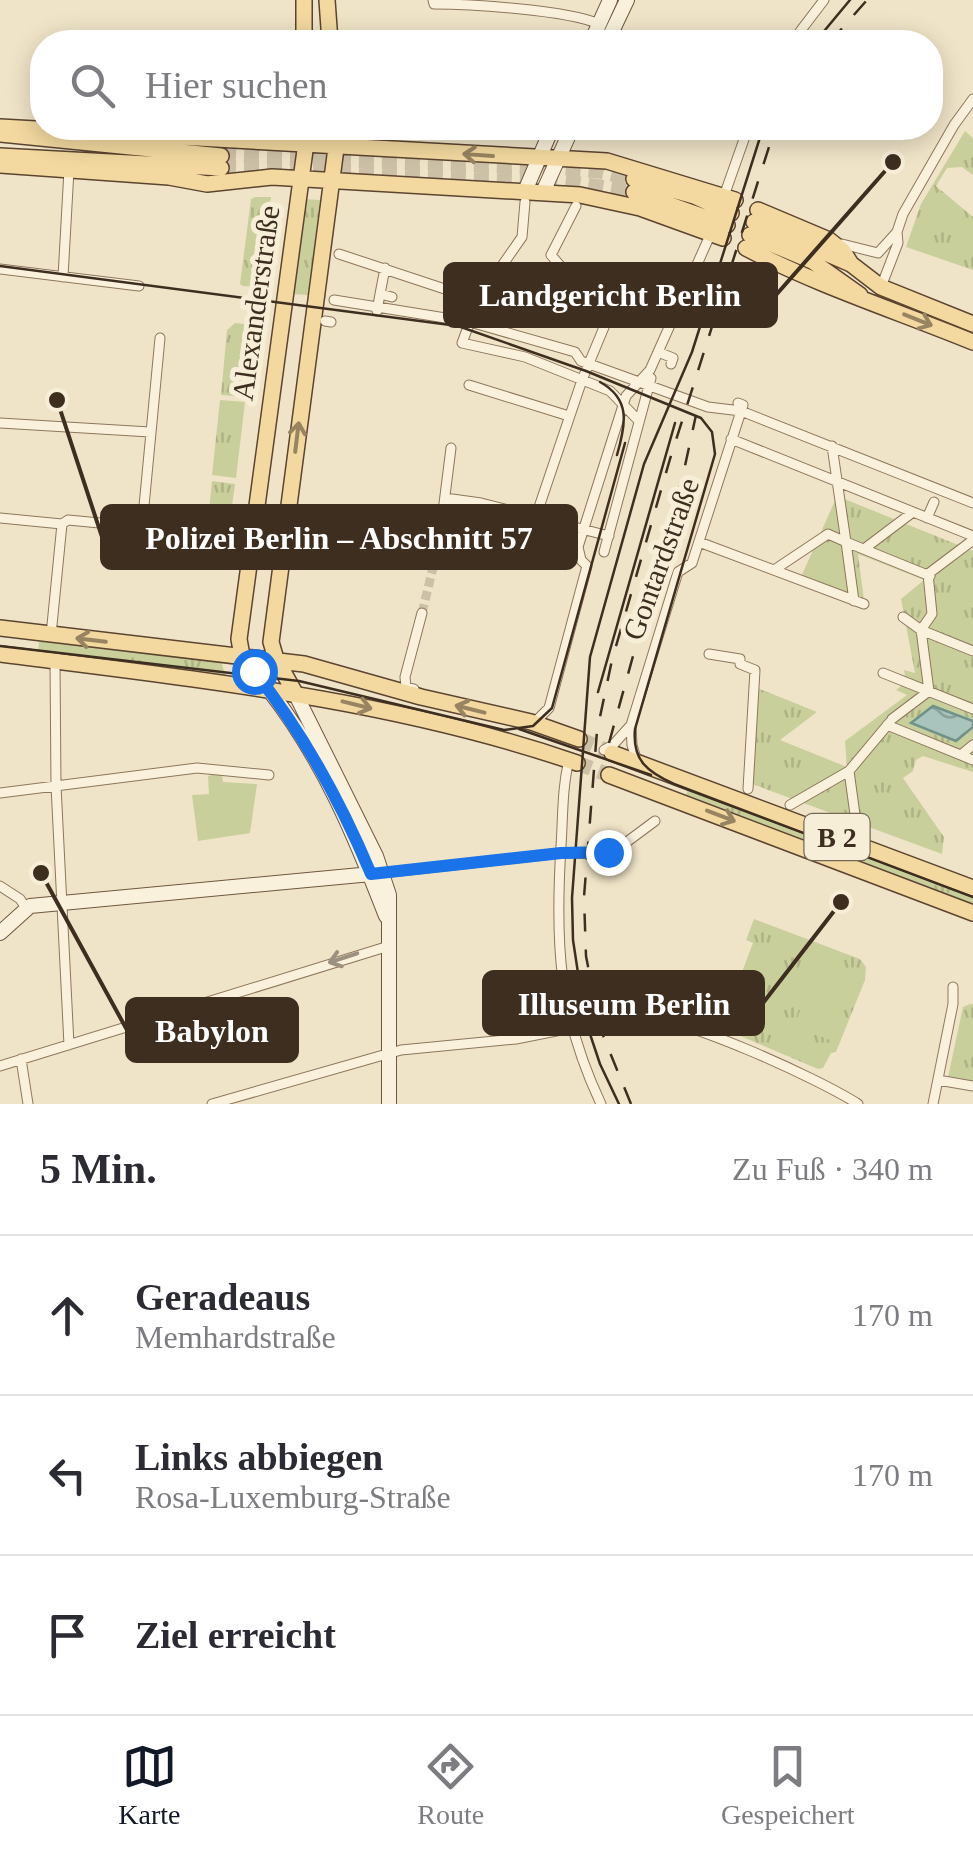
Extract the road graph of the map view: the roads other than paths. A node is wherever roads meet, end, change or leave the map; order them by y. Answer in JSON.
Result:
{"nodes":[{"id":1,"x":304,"y":0,"type":"edge"},
{"id":2,"x":327,"y":0,"type":"edge"},
{"id":3,"x":434,"y":0,"type":"edge"},
{"id":4,"x":538,"y":0,"type":"edge"},
{"id":5,"x":610,"y":0,"type":"edge"},
{"id":6,"x":627,"y":0,"type":"edge"},
{"id":7,"x":824,"y":0,"type":"edge"},
{"id":8,"x":539,"y":13,"type":"junction"},
{"id":9,"x":599,"y":24,"type":"junction"},
{"id":10,"x":304,"y":30,"type":"edge"},
{"id":11,"x":329,"y":30,"type":"edge"},
{"id":12,"x":596,"y":30,"type":"edge"},
{"id":13,"x":613,"y":30,"type":"edge"},
{"id":14,"x":801,"y":30,"type":"edge"},
{"id":15,"x":973,"y":99,"type":"edge"},
{"id":16,"x":0,"y":131,"type":"edge"},
{"id":17,"x":30,"y":132,"type":"edge"},
{"id":18,"x":30,"y":135,"type":"edge"},
{"id":19,"x":64,"y":140,"type":"edge"},
{"id":20,"x":184,"y":140,"type":"edge"},
{"id":21,"x":307,"y":140,"type":"edge"},
{"id":22,"x":336,"y":140,"type":"edge"},
{"id":23,"x":547,"y":140,"type":"edge"},
{"id":24,"x":567,"y":140,"type":"edge"},
{"id":25,"x":745,"y":140,"type":"edge"},
{"id":26,"x":306,"y":146,"type":"junction"},
{"id":27,"x":336,"y":148,"type":"junction"},
{"id":28,"x":380,"y":150,"type":"junction"},
{"id":29,"x":0,"y":156,"type":"edge"},
{"id":30,"x":539,"y":158,"type":"junction"},
{"id":31,"x":558,"y":159,"type":"junction"},
{"id":32,"x":0,"y":165,"type":"edge"},
{"id":33,"x":70,"y":170,"type":"junction"},
{"id":34,"x":301,"y":178,"type":"junction"},
{"id":35,"x":330,"y":180,"type":"junction"},
{"id":36,"x":378,"y":183,"type":"junction"},
{"id":37,"x":634,"y":185,"type":"tunnel mouth"},
{"id":38,"x":543,"y":192,"type":"junction"},
{"id":39,"x":525,"y":197,"type":"junction"},
{"id":40,"x":576,"y":206,"type":"dead end"},
{"id":41,"x":725,"y":217,"type":"junction"},
{"id":42,"x":752,"y":229,"type":"junction"},
{"id":43,"x":897,"y":232,"type":"junction"},
{"id":44,"x":819,"y":250,"type":"junction"},
{"id":45,"x":339,"y":254,"type":"dead end"},
{"id":46,"x":0,"y":268,"type":"edge"},
{"id":47,"x":386,"y":268,"type":"junction"},
{"id":48,"x":62,"y":276,"type":"junction"},
{"id":49,"x":139,"y":286,"type":"dead end"},
{"id":50,"x":882,"y":287,"type":"junction"},
{"id":51,"x":863,"y":298,"type":"junction"},
{"id":52,"x":334,"y":300,"type":"dead end"},
{"id":53,"x":478,"y":300,"type":"junction"},
{"id":54,"x":377,"y":309,"type":"junction"},
{"id":55,"x":470,"y":322,"type":"junction"},
{"id":56,"x":973,"y":324,"type":"edge"},
{"id":57,"x":160,"y":338,"type":"dead end"},
{"id":58,"x":973,"y":342,"type":"edge"},
{"id":59,"x":658,"y":352,"type":"junction"},
{"id":60,"x":589,"y":364,"type":"junction"},
{"id":61,"x":670,"y":364,"type":"dead end"},
{"id":62,"x":582,"y":380,"type":"junction"},
{"id":63,"x":646,"y":382,"type":"junction"},
{"id":64,"x":469,"y":386,"type":"dead end"},
{"id":65,"x":623,"y":404,"type":"junction"},
{"id":66,"x":740,"y":407,"type":"junction"},
{"id":67,"x":568,"y":416,"type":"junction"},
{"id":68,"x":639,"y":421,"type":"junction"},
{"id":69,"x":0,"y":423,"type":"edge"},
{"id":70,"x":150,"y":432,"type":"junction"},
{"id":71,"x":731,"y":440,"type":"junction"},
{"id":72,"x":832,"y":446,"type":"junction"},
{"id":73,"x":451,"y":448,"type":"dead end"},
{"id":74,"x":838,"y":482,"type":"junction"},
{"id":75,"x":938,"y":492,"type":"junction"},
{"id":76,"x":442,"y":503,"type":"junction"},
{"id":77,"x":973,"y":503,"type":"edge"},
{"id":78,"x":913,"y":512,"type":"junction"},
{"id":79,"x":536,"y":516,"type":"junction"},
{"id":80,"x":0,"y":518,"type":"edge"},
{"id":81,"x":927,"y":518,"type":"junction"},
{"id":82,"x":62,"y":524,"type":"junction"},
{"id":83,"x":583,"y":529,"type":"junction"},
{"id":84,"x":609,"y":536,"type":"junction"},
{"id":85,"x":973,"y":538,"type":"edge"},
{"id":86,"x":439,"y":542,"type":"tunnel mouth"},
{"id":87,"x":698,"y":542,"type":"junction"},
{"id":88,"x":846,"y":542,"type":"junction"},
{"id":89,"x":864,"y":549,"type":"junction"},
{"id":90,"x":604,"y":552,"type":"dead end"},
{"id":91,"x":774,"y":570,"type":"junction"},
{"id":92,"x":930,"y":576,"type":"junction"},
{"id":93,"x":422,"y":613,"type":"tunnel mouth"},
{"id":94,"x":903,"y":616,"type":"dead end"},
{"id":95,"x":0,"y":628,"type":"edge"},
{"id":96,"x":921,"y":630,"type":"junction"},
{"id":97,"x":50,"y":635,"type":"junction"},
{"id":98,"x":973,"y":651,"type":"edge"},
{"id":99,"x":0,"y":654,"type":"edge"},
{"id":100,"x":709,"y":654,"type":"dead end"},
{"id":101,"x":242,"y":656,"type":"junction"},
{"id":102,"x":276,"y":660,"type":"junction"},
{"id":103,"x":55,"y":662,"type":"junction"},
{"id":104,"x":883,"y":673,"type":"dead end"},
{"id":105,"x":270,"y":690,"type":"junction"},
{"id":106,"x":422,"y":691,"type":"dead end"},
{"id":107,"x":929,"y":691,"type":"junction"},
{"id":108,"x":295,"y":694,"type":"junction"},
{"id":109,"x":973,"y":708,"type":"edge"},
{"id":110,"x":890,"y":722,"type":"junction"},
{"id":111,"x":534,"y":723,"type":"junction"},
{"id":112,"x":631,"y":726,"type":"junction"},
{"id":113,"x":579,"y":738,"type":"tunnel mouth"},
{"id":114,"x":973,"y":745,"type":"edge"},
{"id":115,"x":608,"y":751,"type":"joint"},
{"id":116,"x":961,"y":755,"type":"junction"},
{"id":117,"x":973,"y":760,"type":"edge"},
{"id":118,"x":573,"y":762,"type":"joint"},
{"id":119,"x":637,"y":762,"type":"junction"},
{"id":120,"x":849,"y":770,"type":"junction"},
{"id":121,"x":269,"y":775,"type":"dead end"},
{"id":122,"x":609,"y":775,"type":"tunnel mouth"},
{"id":123,"x":56,"y":786,"type":"junction"},
{"id":124,"x":748,"y":789,"type":"dead end"},
{"id":125,"x":0,"y":793,"type":"edge"},
{"id":126,"x":790,"y":805,"type":"dead end"},
{"id":127,"x":656,"y":821,"type":"dead end"},
{"id":128,"x":857,"y":828,"type":"dead end"},
{"id":129,"x":561,"y":853,"type":"junction"},
{"id":130,"x":377,"y":873,"type":"junction"},
{"id":131,"x":0,"y":886,"type":"edge"},
{"id":132,"x":973,"y":888,"type":"edge"},
{"id":133,"x":62,"y":902,"type":"junction"},
{"id":134,"x":26,"y":908,"type":"junction"},
{"id":135,"x":973,"y":913,"type":"edge"},
{"id":136,"x":0,"y":932,"type":"edge"},
{"id":137,"x":389,"y":946,"type":"junction"},
{"id":138,"x":953,"y":987,"type":"dead end"},
{"id":139,"x":633,"y":1017,"type":"dead end"},
{"id":140,"x":576,"y":1026,"type":"junction"},
{"id":141,"x":68,"y":1045,"type":"junction"},
{"id":142,"x":391,"y":1054,"type":"junction"},
{"id":143,"x":21,"y":1059,"type":"junction"},
{"id":144,"x":0,"y":1066,"type":"edge"},
{"id":145,"x":938,"y":1080,"type":"junction"},
{"id":146,"x":973,"y":1086,"type":"edge"},
{"id":147,"x":28,"y":1104,"type":"edge"},
{"id":148,"x":212,"y":1104,"type":"edge"},
{"id":149,"x":389,"y":1104,"type":"edge"},
{"id":150,"x":601,"y":1104,"type":"edge"},
{"id":151,"x":858,"y":1104,"type":"edge"},
{"id":152,"x":934,"y":1104,"type":"edge"}],
"edges":[{"from":1,"to":10,"type":"main road"},
{"from":2,"to":11,"type":"main road"},
{"from":3,"to":8,"type":"street"},
{"from":4,"to":8,"type":"street"},
{"from":5,"to":9,"type":"street"},
{"from":6,"to":13,"type":"street"},
{"from":7,"to":14,"type":"street"},
{"from":8,"to":9,"type":"street"},
{"from":9,"to":12,"type":"street"},
{"from":15,"to":43,"type":"street"},
{"from":16,"to":17,"type":"main road"},
{"from":16,"to":18,"type":"main road"},
{"from":19,"to":29,"type":"main road"},
{"from":20,"to":26,"type":"main road"},
{"from":21,"to":26,"type":"main road","name":"Alexanderstraße"},
{"from":22,"to":27,"type":"main road"},
{"from":23,"to":30,"type":"street"},
{"from":24,"to":31,"type":"street"},
{"from":25,"to":41,"type":"street"},
{"from":26,"to":27,"type":"main road"},
{"from":26,"to":34,"type":"main road","name":"Alexanderstraße"},
{"from":27,"to":28,"type":"main road"},
{"from":27,"to":35,"type":"main road"},
{"from":30,"to":28,"type":"main road","one_way":true},
{"from":28,"to":36,"type":"main road"},
{"from":30,"to":31,"type":"main road"},
{"from":30,"to":39,"type":"street"},
{"from":31,"to":38,"type":"street"},
{"from":31,"to":41,"type":"main road"},
{"from":32,"to":33,"type":"main road"},
{"from":33,"to":34,"type":"main road"},
{"from":33,"to":48,"type":"street"},
{"from":34,"to":35,"type":"main road"},
{"from":34,"to":101,"type":"main road","name":"Alexanderstraße"},
{"from":35,"to":36,"type":"main road","name":"Alexanderstraße"},
{"from":102,"to":35,"type":"main road","name":"Alexanderstraße","one_way":true},
{"from":36,"to":39,"type":"main road","name":"Alexanderstraße"},
{"from":37,"to":41,"type":"main road"},
{"from":38,"to":39,"type":"main road","name":"Alexanderstraße"},
{"from":38,"to":41,"type":"main road","name":"Alexanderstraße"},
{"from":39,"to":53,"type":"street"},
{"from":40,"to":60,"type":"street"},
{"from":41,"to":59,"type":"street"},
{"from":42,"to":44,"type":"main road"},
{"from":42,"to":44,"type":"main road"},
{"from":42,"to":51,"type":"main road"},
{"from":43,"to":44,"type":"street"},
{"from":43,"to":50,"type":"street"},
{"from":44,"to":50,"type":"main road"},
{"from":44,"to":51,"type":"main road"},
{"from":45,"to":47,"type":"street"},
{"from":46,"to":48,"type":"street"},
{"from":47,"to":53,"type":"street"},
{"from":47,"to":54,"type":"street"},
{"from":48,"to":49,"type":"street"},
{"from":50,"to":56,"type":"main road"},
{"from":51,"to":58,"type":"main road","one_way":true},
{"from":52,"to":54,"type":"street"},
{"from":53,"to":55,"type":"street"},
{"from":54,"to":55,"type":"street"},
{"from":55,"to":60,"type":"street"},
{"from":55,"to":62,"type":"street"},
{"from":57,"to":70,"type":"street"},
{"from":59,"to":61,"type":"street"},
{"from":59,"to":63,"type":"street"},
{"from":60,"to":62,"type":"street"},
{"from":60,"to":63,"type":"street"},
{"from":62,"to":65,"type":"street"},
{"from":62,"to":67,"type":"street"},
{"from":63,"to":65,"type":"street"},
{"from":63,"to":66,"type":"street"},
{"from":63,"to":68,"type":"street"},
{"from":64,"to":67,"type":"street"},
{"from":65,"to":68,"type":"street"},
{"from":65,"to":83,"type":"street"},
{"from":66,"to":71,"type":"street","name":"Gontardstraße"},
{"from":66,"to":72,"type":"street"},
{"from":67,"to":79,"type":"street"},
{"from":68,"to":84,"type":"street"},
{"from":69,"to":70,"type":"street"},
{"from":70,"to":82,"type":"street"},
{"from":71,"to":74,"type":"street"},
{"from":71,"to":87,"type":"street","name":"Gontardstraße"},
{"from":72,"to":74,"type":"street"},
{"from":72,"to":75,"type":"street"},
{"from":73,"to":76,"type":"street"},
{"from":74,"to":78,"type":"street"},
{"from":74,"to":88,"type":"street"},
{"from":75,"to":77,"type":"street"},
{"from":75,"to":81,"type":"street"},
{"from":76,"to":79,"type":"street"},
{"from":76,"to":86,"type":"street"},
{"from":78,"to":81,"type":"street"},
{"from":78,"to":89,"type":"street"},
{"from":79,"to":83,"type":"street"},
{"from":80,"to":82,"type":"street"},
{"from":81,"to":85,"type":"street"},
{"from":82,"to":97,"type":"street"},
{"from":83,"to":84,"type":"street"},
{"from":83,"to":111,"type":"street"},
{"from":84,"to":90,"type":"street"},
{"from":85,"to":92,"type":"street"},
{"from":87,"to":91,"type":"street"},
{"from":87,"to":112,"type":"street","name":"Gontardstraße"},
{"from":88,"to":89,"type":"street"},
{"from":88,"to":91,"type":"street"},
{"from":88,"to":91,"type":"street"},
{"from":89,"to":92,"type":"street"},
{"from":92,"to":96,"type":"street"},
{"from":93,"to":106,"type":"street"},
{"from":94,"to":96,"type":"street"},
{"from":95,"to":97,"type":"main road"},
{"from":96,"to":98,"type":"street"},
{"from":96,"to":107,"type":"street"},
{"from":101,"to":97,"type":"main road","one_way":true},
{"from":99,"to":103,"type":"main road"},
{"from":100,"to":124,"type":"street"},
{"from":101,"to":102,"type":"main road"},
{"from":101,"to":105,"type":"main road"},
{"from":102,"to":108,"type":"main road","name":"Alexanderstraße"},
{"from":111,"to":102,"type":"main road","one_way":true},
{"from":103,"to":105,"type":"main road"},
{"from":103,"to":123,"type":"street"},
{"from":104,"to":107,"type":"street"},
{"from":105,"to":108,"type":"main road"},
{"from":105,"to":130,"type":"street"},
{"from":107,"to":109,"type":"street"},
{"from":107,"to":110,"type":"street"},
{"from":108,"to":118,"type":"main road","one_way":true},
{"from":108,"to":130,"type":"street"},
{"from":110,"to":116,"type":"street"},
{"from":110,"to":120,"type":"street"},
{"from":111,"to":113,"type":"main road"},
{"from":112,"to":115,"type":"street"},
{"from":112,"to":119,"type":"street","name":"Gontardstraße"},
{"from":114,"to":116,"type":"street"},
{"from":115,"to":119,"type":"main road","number":"B 2"},
{"from":116,"to":117,"type":"street"},
{"from":118,"to":129,"type":"street"},
{"from":119,"to":132,"type":"main road","number":"B 2"},
{"from":120,"to":126,"type":"street"},
{"from":120,"to":128,"type":"street"},
{"from":121,"to":123,"type":"street"},
{"from":122,"to":135,"type":"main road","number":"B 2","one_way":true},
{"from":123,"to":125,"type":"street"},
{"from":123,"to":133,"type":"street"},
{"from":127,"to":129,"type":"street"},
{"from":129,"to":130,"type":"street"},
{"from":129,"to":140,"type":"street"},
{"from":130,"to":133,"type":"street"},
{"from":130,"to":137,"type":"street"},
{"from":131,"to":134,"type":"street"},
{"from":133,"to":134,"type":"street"},
{"from":133,"to":141,"type":"street"},
{"from":134,"to":136,"type":"street"},
{"from":137,"to":141,"type":"street","one_way":true},
{"from":137,"to":142,"type":"street"},
{"from":138,"to":145,"type":"street"},
{"from":139,"to":151,"type":"street"},
{"from":140,"to":142,"type":"street"},
{"from":140,"to":150,"type":"street"},
{"from":141,"to":143,"type":"street"},
{"from":142,"to":148,"type":"street"},
{"from":142,"to":149,"type":"street"},
{"from":143,"to":144,"type":"street"},
{"from":143,"to":147,"type":"street"},
{"from":145,"to":146,"type":"street"},
{"from":145,"to":152,"type":"street"}]}
